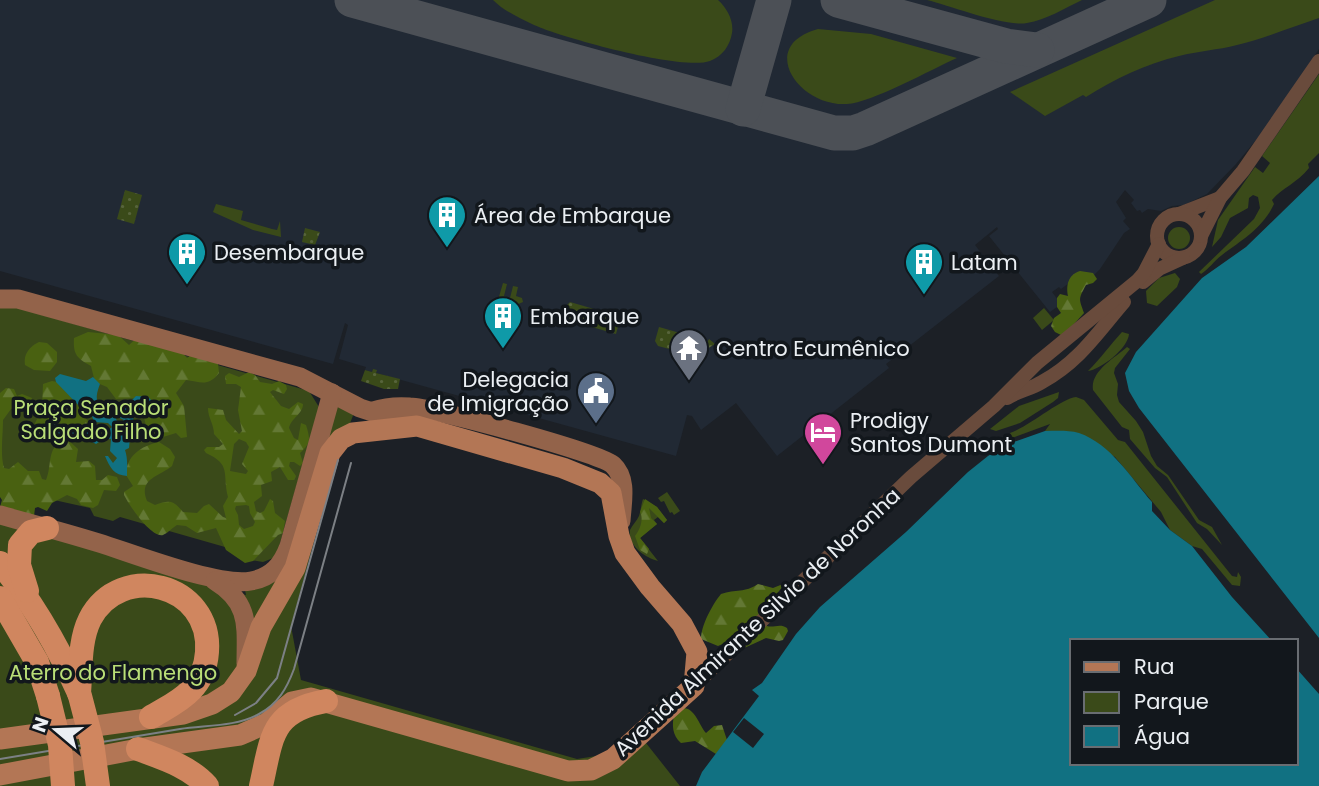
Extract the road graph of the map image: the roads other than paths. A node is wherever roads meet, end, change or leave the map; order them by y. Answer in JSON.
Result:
{"nodes":[{"id":1,"x":1319,"y":61,"type":"edge"},
{"id":2,"x":1220,"y":198,"type":"junction"},
{"id":3,"x":1180,"y":214,"type":"junction"},
{"id":4,"x":1201,"y":236,"type":"junction"},
{"id":5,"x":1159,"y":244,"type":"junction"},
{"id":6,"x":1183,"y":258,"type":"junction"},
{"id":7,"x":0,"y":299,"type":"edge"},
{"id":8,"x":313,"y":383,"type":"junction"},
{"id":9,"x":332,"y":393,"type":"junction"},
{"id":10,"x":994,"y":406,"type":"junction"},
{"id":11,"x":370,"y":412,"type":"junction"},
{"id":12,"x":326,"y":418,"type":"junction"},
{"id":13,"x":417,"y":426,"type":"junction"},
{"id":14,"x":0,"y":515,"type":"edge"},
{"id":15,"x":47,"y":528,"type":"junction"},
{"id":16,"x":619,"y":536,"type":"junction"},
{"id":17,"x":0,"y":563,"type":"edge"},
{"id":18,"x":205,"y":576,"type":"junction"},
{"id":19,"x":0,"y":598,"type":"edge"},
{"id":20,"x":31,"y":605,"type":"junction"},
{"id":21,"x":0,"y":629,"type":"edge"},
{"id":22,"x":697,"y":652,"type":"junction"},
{"id":23,"x":725,"y":657,"type":"junction"},
{"id":24,"x":37,"y":662,"type":"junction"},
{"id":25,"x":246,"y":671,"type":"junction"},
{"id":26,"x":694,"y":685,"type":"junction"},
{"id":27,"x":80,"y":694,"type":"junction"},
{"id":28,"x":326,"y":701,"type":"junction"},
{"id":29,"x":151,"y":717,"type":"junction"},
{"id":30,"x":0,"y":739,"type":"edge"},
{"id":31,"x":138,"y":749,"type":"junction"},
{"id":32,"x":0,"y":775,"type":"edge"},
{"id":33,"x":63,"y":786,"type":"edge"},
{"id":34,"x":98,"y":786,"type":"edge"},
{"id":35,"x":207,"y":786,"type":"edge"},
{"id":36,"x":261,"y":786,"type":"edge"}],
"edges":[{"from":1,"to":2,"type":"street","name":"Avenida Almirante Silvio de Noronha"},
{"from":2,"to":3,"type":"street","name":"Avenida Almirante Silvio de Noronha"},
{"from":2,"to":4,"type":"street","name":"Avenida Almirante Silvio de Noronha"},
{"from":3,"to":4,"type":"street"},
{"from":3,"to":5,"type":"street","name":"Avenida Almirante Silvio de Noronha"},
{"from":4,"to":6,"type":"street","name":"Avenida Almirante Silvio de Noronha"},
{"from":5,"to":6,"type":"street"},
{"from":5,"to":10,"type":"street","name":"Avenida Almirante Silvio de Noronha"},
{"from":6,"to":10,"type":"street","name":"Avenida Almirante Silvio de Noronha"},
{"from":7,"to":8,"type":"street"},
{"from":8,"to":9,"type":"street"},
{"from":8,"to":12,"type":"street"},
{"from":9,"to":11,"type":"street"},
{"from":9,"to":12,"type":"street"},
{"from":10,"to":23,"type":"street","name":"Avenida Almirante Silvio de Noronha"},
{"from":11,"to":13,"type":"street"},
{"from":11,"to":16,"type":"street"},
{"from":12,"to":18,"type":"street"},
{"from":13,"to":16,"type":"main road"},
{"from":13,"to":25,"type":"main road"},
{"from":14,"to":15,"type":"street"},
{"from":15,"to":18,"type":"street"},
{"from":15,"to":20,"type":"highway"},
{"from":16,"to":22,"type":"main road"},
{"from":17,"to":20,"type":"highway"},
{"from":18,"to":25,"type":"street"},
{"from":19,"to":24,"type":"highway"},
{"from":20,"to":27,"type":"highway"},
{"from":21,"to":24,"type":"highway"},
{"from":22,"to":23,"type":"street"},
{"from":22,"to":26,"type":"main road"},
{"from":23,"to":26,"type":"street","name":"Avenida Almirante Silvio de Noronha"},
{"from":24,"to":33,"type":"highway","bridge":true},
{"from":25,"to":29,"type":"main road"},
{"from":26,"to":28,"type":"main road","name":"Avenida Almirante Silvio de Noronha"},
{"from":27,"to":29,"type":"highway"},
{"from":27,"to":34,"type":"highway","bridge":true},
{"from":28,"to":31,"type":"main road","name":"Avenida Almirante Silvio de Noronha"},
{"from":28,"to":36,"type":"highway"},
{"from":29,"to":30,"type":"main road"},
{"from":31,"to":32,"type":"main road","name":"Avenida Almirante Silvio de Noronha"},
{"from":31,"to":35,"type":"highway"}]}
